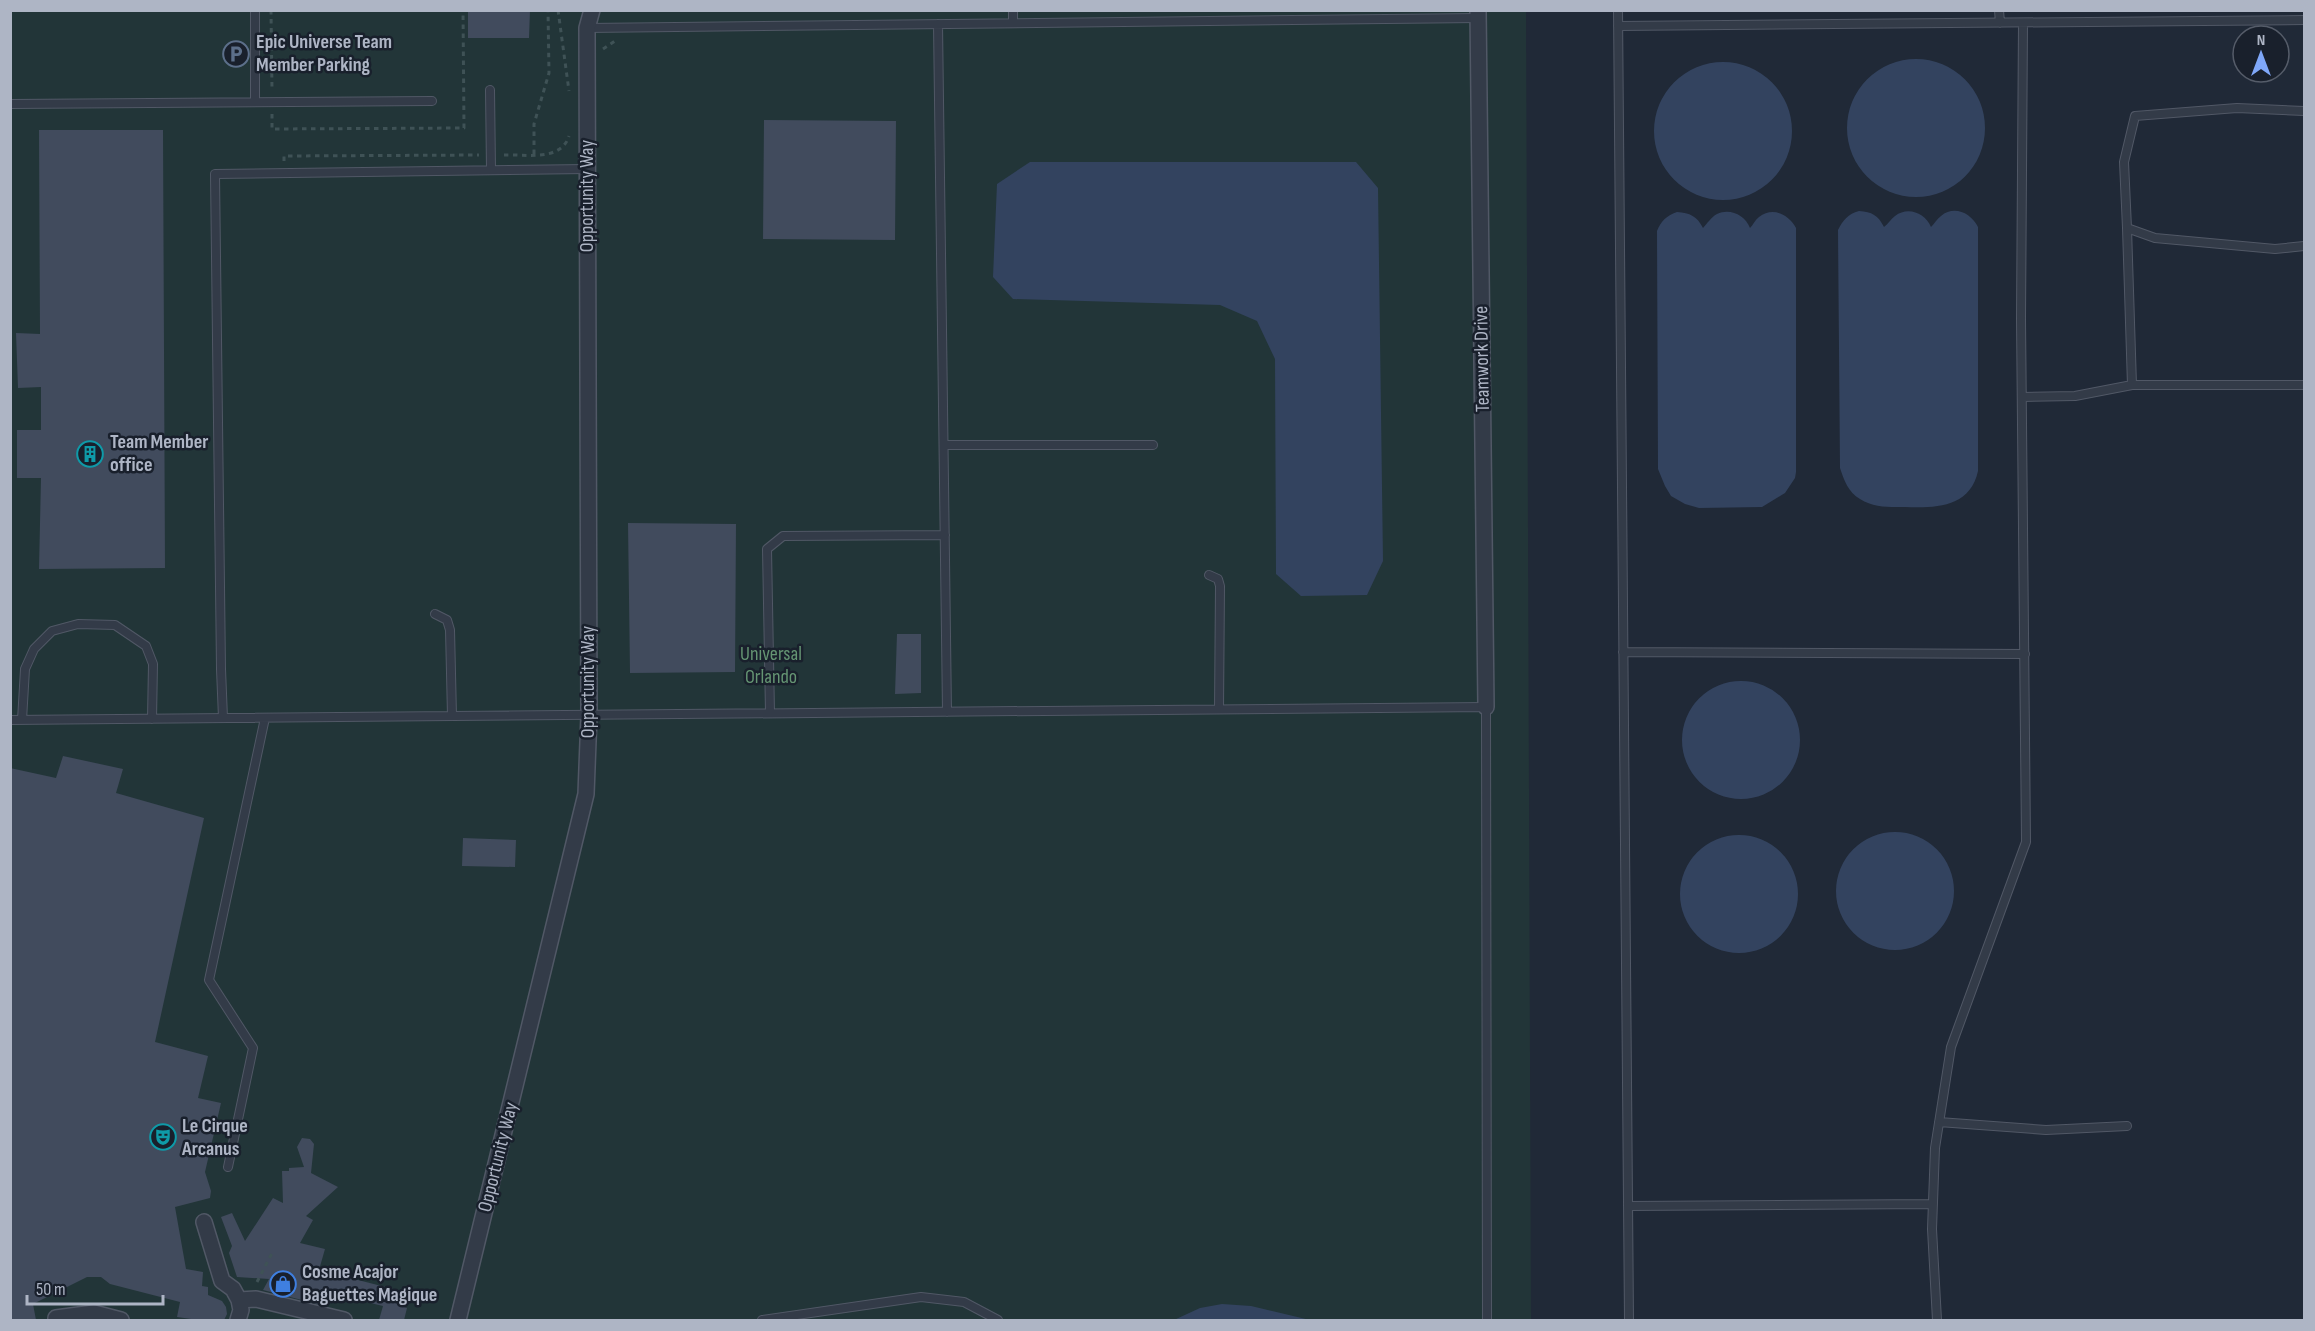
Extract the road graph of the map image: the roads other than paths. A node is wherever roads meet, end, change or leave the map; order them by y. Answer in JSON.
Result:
{"nodes":[{"id":1,"x":255,"y":10,"type":"edge"},
{"id":2,"x":581,"y":10,"type":"edge"},
{"id":3,"x":592,"y":10,"type":"edge"},
{"id":4,"x":1013,"y":10,"type":"edge"},
{"id":5,"x":1618,"y":10,"type":"edge"},
{"id":6,"x":1999,"y":10,"type":"edge"},
{"id":7,"x":1478,"y":14,"type":"edge"},
{"id":8,"x":2304,"y":20,"type":"edge"},
{"id":9,"x":1013,"y":23,"type":"junction"},
{"id":10,"x":2000,"y":23,"type":"junction"},
{"id":11,"x":2023,"y":23,"type":"junction"},
{"id":12,"x":938,"y":24,"type":"junction"},
{"id":13,"x":1618,"y":26,"type":"junction"},
{"id":14,"x":587,"y":27,"type":"junction"},
{"id":15,"x":490,"y":90,"type":"dead end"},
{"id":16,"x":432,"y":101,"type":"dead end"},
{"id":17,"x":255,"y":102,"type":"junction"},
{"id":18,"x":10,"y":104,"type":"edge"},
{"id":19,"x":2304,"y":111,"type":"edge"},
{"id":20,"x":491,"y":170,"type":"junction"},
{"id":21,"x":587,"y":170,"type":"junction"},
{"id":22,"x":2127,"y":228,"type":"junction"},
{"id":23,"x":2304,"y":246,"type":"edge"},
{"id":24,"x":2132,"y":385,"type":"junction"},
{"id":25,"x":2304,"y":385,"type":"edge"},
{"id":26,"x":2022,"y":397,"type":"junction"},
{"id":27,"x":944,"y":445,"type":"junction"},
{"id":28,"x":1153,"y":446,"type":"dead end"},
{"id":29,"x":945,"y":535,"type":"junction"},
{"id":30,"x":1209,"y":575,"type":"dead end"},
{"id":31,"x":435,"y":614,"type":"dead end"},
{"id":32,"x":1623,"y":652,"type":"junction"},
{"id":33,"x":2025,"y":654,"type":"junction"},
{"id":34,"x":1486,"y":707,"type":"junction"},
{"id":35,"x":1219,"y":709,"type":"junction"},
{"id":36,"x":947,"y":712,"type":"junction"},
{"id":37,"x":770,"y":713,"type":"junction"},
{"id":38,"x":589,"y":715,"type":"junction"},
{"id":39,"x":452,"y":716,"type":"junction"},
{"id":40,"x":223,"y":718,"type":"junction"},
{"id":41,"x":265,"y":718,"type":"junction"},
{"id":42,"x":152,"y":719,"type":"junction"},
{"id":43,"x":10,"y":720,"type":"edge"},
{"id":44,"x":22,"y":720,"type":"junction"},
{"id":45,"x":1940,"y":1122,"type":"junction"},
{"id":46,"x":2127,"y":1126,"type":"dead end"},
{"id":47,"x":228,"y":1167,"type":"dead end"},
{"id":48,"x":1933,"y":1204,"type":"junction"},
{"id":49,"x":1628,"y":1206,"type":"junction"},
{"id":50,"x":204,"y":1222,"type":"dead end"},
{"id":51,"x":239,"y":1300,"type":"junction"},
{"id":52,"x":56,"y":1318,"type":"dead end"},
{"id":53,"x":121,"y":1320,"type":"edge"},
{"id":54,"x":238,"y":1320,"type":"edge"},
{"id":55,"x":344,"y":1320,"type":"edge"},
{"id":56,"x":458,"y":1320,"type":"edge"},
{"id":57,"x":762,"y":1320,"type":"edge"},
{"id":58,"x":998,"y":1320,"type":"edge"},
{"id":59,"x":1487,"y":1320,"type":"edge"},
{"id":60,"x":1629,"y":1320,"type":"edge"},
{"id":61,"x":1937,"y":1320,"type":"edge"}],
"edges":[{"from":1,"to":17,"type":"lane"},
{"from":2,"to":14,"type":"street","name":"Opportunity Way"},
{"from":3,"to":14,"type":"street","name":"Opportunity Way"},
{"from":4,"to":9,"type":"lane"},
{"from":5,"to":13,"type":"lane"},
{"from":6,"to":10,"type":"lane"},
{"from":7,"to":9,"type":"lane"},
{"from":7,"to":34,"type":"street","name":"Teamwork Drive"},
{"from":8,"to":11,"type":"lane"},
{"from":9,"to":12,"type":"lane"},
{"from":10,"to":11,"type":"lane"},
{"from":10,"to":13,"type":"lane"},
{"from":11,"to":26,"type":"lane"},
{"from":12,"to":14,"type":"lane"},
{"from":12,"to":27,"type":"lane"},
{"from":13,"to":32,"type":"lane"},
{"from":14,"to":21,"type":"street","name":"Opportunity Way"},
{"from":15,"to":20,"type":"lane"},
{"from":16,"to":17,"type":"lane"},
{"from":17,"to":18,"type":"lane"},
{"from":19,"to":22,"type":"lane"},
{"from":20,"to":21,"type":"lane"},
{"from":20,"to":40,"type":"lane"},
{"from":21,"to":38,"type":"street","name":"Opportunity Way"},
{"from":22,"to":23,"type":"lane"},
{"from":22,"to":24,"type":"lane"},
{"from":24,"to":25,"type":"lane"},
{"from":24,"to":26,"type":"lane"},
{"from":26,"to":33,"type":"lane"},
{"from":27,"to":28,"type":"lane"},
{"from":27,"to":29,"type":"lane"},
{"from":29,"to":36,"type":"lane"},
{"from":29,"to":37,"type":"lane"},
{"from":30,"to":35,"type":"lane"},
{"from":31,"to":39,"type":"lane"},
{"from":32,"to":33,"type":"lane"},
{"from":32,"to":49,"type":"lane"},
{"from":33,"to":45,"type":"lane"},
{"from":34,"to":35,"type":"lane"},
{"from":34,"to":59,"type":"lane"},
{"from":35,"to":36,"type":"lane"},
{"from":36,"to":37,"type":"lane"},
{"from":37,"to":38,"type":"lane"},
{"from":38,"to":39,"type":"lane"},
{"from":38,"to":56,"type":"street","name":"Opportunity Way"},
{"from":39,"to":41,"type":"lane"},
{"from":40,"to":41,"type":"lane"},
{"from":40,"to":42,"type":"lane"},
{"from":41,"to":47,"type":"lane"},
{"from":42,"to":44,"type":"lane"},
{"from":42,"to":44,"type":"lane"},
{"from":43,"to":44,"type":"lane"},
{"from":45,"to":46,"type":"lane"},
{"from":45,"to":48,"type":"lane"},
{"from":48,"to":49,"type":"lane"},
{"from":48,"to":61,"type":"lane"},
{"from":49,"to":60,"type":"lane"},
{"from":50,"to":51,"type":"street"},
{"from":51,"to":54,"type":"street"},
{"from":51,"to":55,"type":"street"},
{"from":52,"to":53,"type":"street"},
{"from":57,"to":58,"type":"lane"}]}
